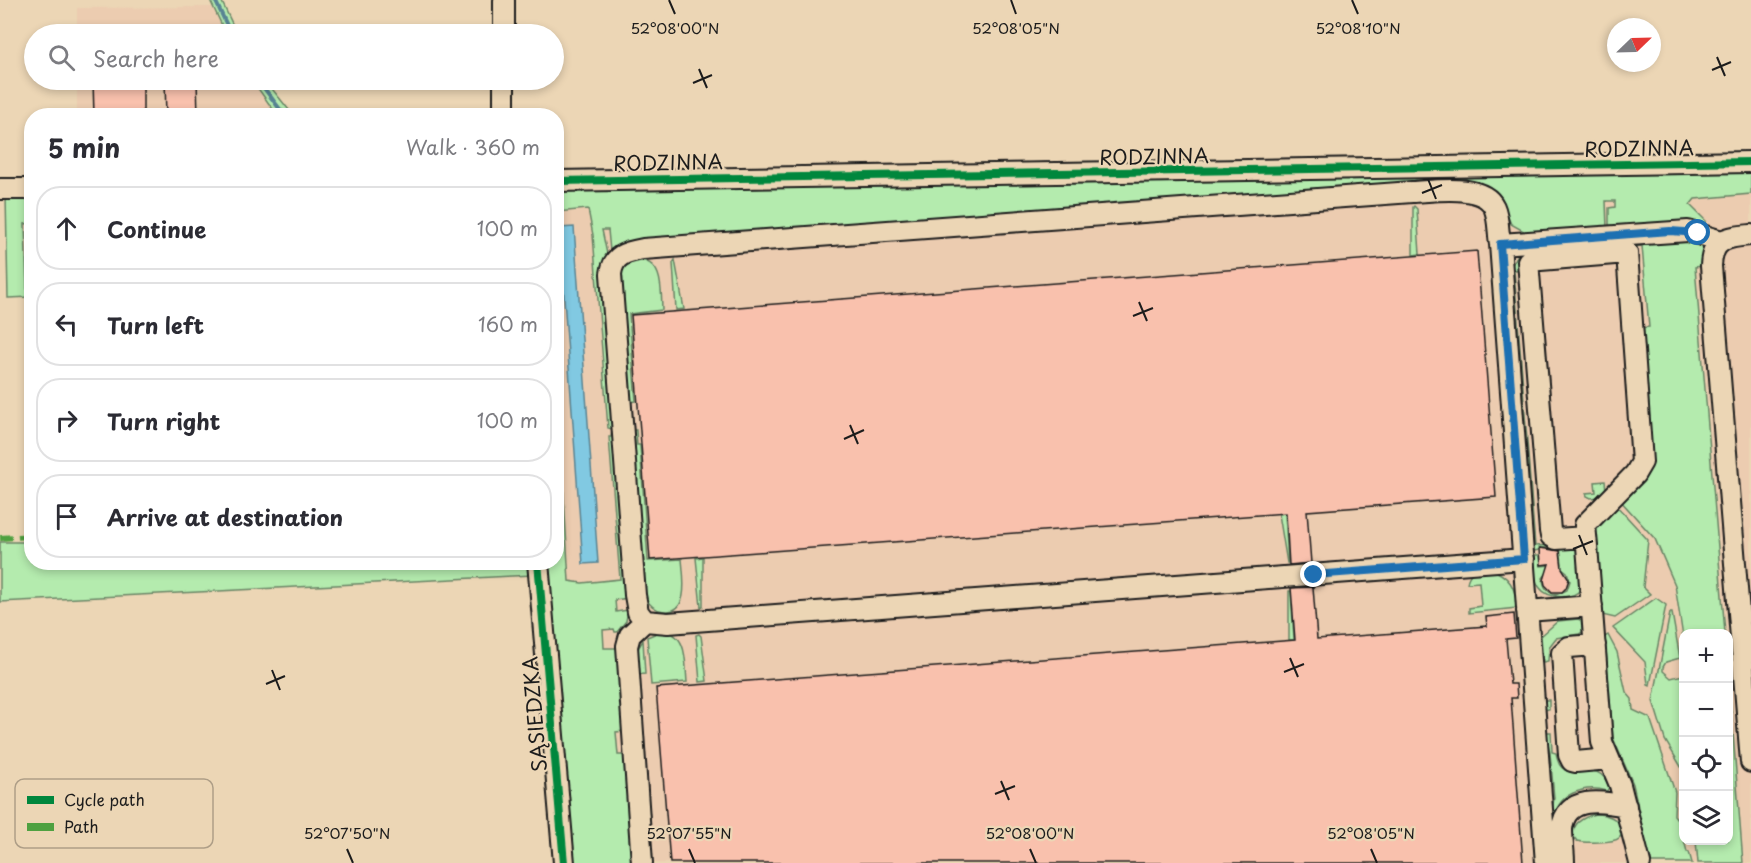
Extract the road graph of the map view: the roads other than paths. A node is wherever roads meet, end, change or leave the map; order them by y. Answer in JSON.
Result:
{"nodes":[{"id":1,"x":504,"y":0,"type":"edge"},
{"id":2,"x":504,"y":24,"type":"edge"},
{"id":3,"x":504,"y":90,"type":"edge"},
{"id":4,"x":504,"y":108,"type":"edge"},
{"id":5,"x":1751,"y":162,"type":"edge"},
{"id":6,"x":564,"y":181,"type":"edge"},
{"id":7,"x":0,"y":189,"type":"edge"},
{"id":8,"x":24,"y":189,"type":"edge"},
{"id":9,"x":1751,"y":235,"type":"edge"},
{"id":10,"x":1722,"y":241,"type":"junction"},
{"id":11,"x":1500,"y":244,"type":"junction"},
{"id":12,"x":1586,"y":537,"type":"junction"},
{"id":13,"x":1524,"y":559,"type":"junction"},
{"id":14,"x":539,"y":570,"type":"edge"},
{"id":15,"x":1592,"y":606,"type":"junction"},
{"id":16,"x":1527,"y":611,"type":"junction"},
{"id":17,"x":645,"y":621,"type":"junction"},
{"id":18,"x":1595,"y":645,"type":"junction"},
{"id":19,"x":1609,"y":759,"type":"junction"},
{"id":20,"x":1751,"y":762,"type":"edge"},
{"id":21,"x":1626,"y":806,"type":"junction"},
{"id":22,"x":564,"y":863,"type":"edge"},
{"id":23,"x":642,"y":863,"type":"edge"},
{"id":24,"x":1546,"y":863,"type":"edge"},
{"id":25,"x":1564,"y":863,"type":"edge"},
{"id":26,"x":1640,"y":863,"type":"edge"}],
"edges":[{"from":1,"to":2,"type":"street"},
{"from":3,"to":4,"type":"street"},
{"from":5,"to":6,"type":"street","name":"RODZINNA"},
{"from":7,"to":8,"type":"street"},
{"from":9,"to":10,"type":"street"},
{"from":10,"to":11,"type":"street"},
{"from":10,"to":20,"type":"street"},
{"from":11,"to":13,"type":"street"},
{"from":11,"to":17,"type":"street"},
{"from":12,"to":12,"type":"street"},
{"from":12,"to":15,"type":"street"},
{"from":13,"to":16,"type":"street"},
{"from":13,"to":17,"type":"street"},
{"from":14,"to":22,"type":"street","name":"SĄSIEDZKA"},
{"from":15,"to":16,"type":"street"},
{"from":15,"to":18,"type":"street"},
{"from":16,"to":24,"type":"street"},
{"from":17,"to":23,"type":"street"},
{"from":18,"to":19,"type":"street"},
{"from":18,"to":19,"type":"street"},
{"from":19,"to":21,"type":"street"},
{"from":21,"to":25,"type":"street"},
{"from":21,"to":26,"type":"street"}]}
